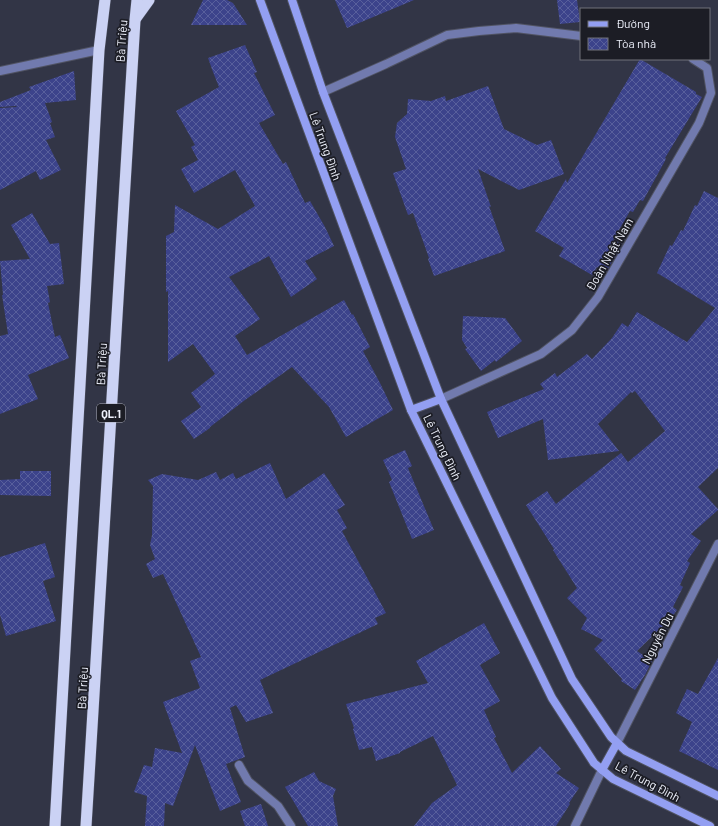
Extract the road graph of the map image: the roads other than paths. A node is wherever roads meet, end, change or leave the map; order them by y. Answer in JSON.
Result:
{"nodes":[{"id":1,"x":104,"y":0,"type":"edge"},
{"id":2,"x":137,"y":0,"type":"edge"},
{"id":3,"x":149,"y":0,"type":"edge"},
{"id":4,"x":260,"y":0,"type":"edge"},
{"id":5,"x":292,"y":0,"type":"edge"},
{"id":6,"x":135,"y":20,"type":"junction"},
{"id":7,"x":580,"y":36,"type":"edge"},
{"id":8,"x":100,"y":50,"type":"junction"},
{"id":9,"x":695,"y":60,"type":"edge"},
{"id":10,"x":0,"y":71,"type":"edge"},
{"id":11,"x":323,"y":92,"type":"junction"},
{"id":12,"x":441,"y":399,"type":"junction"},
{"id":13,"x":411,"y":410,"type":"junction"},
{"id":14,"x":718,"y":544,"type":"edge"},
{"id":15,"x":617,"y":743,"type":"junction"},
{"id":16,"x":239,"y":764,"type":"dead end"},
{"id":17,"x":602,"y":770,"type":"junction"},
{"id":18,"x":718,"y":796,"type":"edge"},
{"id":19,"x":54,"y":826,"type":"edge"},
{"id":20,"x":86,"y":826,"type":"edge"},
{"id":21,"x":291,"y":826,"type":"edge"},
{"id":22,"x":575,"y":826,"type":"edge"},
{"id":23,"x":710,"y":826,"type":"edge"}],
"edges":[{"from":1,"to":8,"type":"highway","name":"Bà Triệu"},
{"from":2,"to":6,"type":"highway","name":"Bà Triệu","number":"QL.1"},
{"from":3,"to":6,"type":"highway"},
{"from":4,"to":13,"type":"main road","name":"Lê Trung Đình"},
{"from":5,"to":11,"type":"main road","name":"Lê Trung Đình"},
{"from":6,"to":20,"type":"highway","name":"Bà Triệu","number":"QL.1"},
{"from":7,"to":11,"type":"street"},
{"from":8,"to":10,"type":"street"},
{"from":8,"to":19,"type":"highway","name":"Bà Triệu"},
{"from":9,"to":12,"type":"street","name":"Đoàn Nhật Nam"},
{"from":11,"to":12,"type":"main road","name":"Lê Trung Đình"},
{"from":12,"to":13,"type":"main road"},
{"from":12,"to":15,"type":"main road","name":"Lê Trung Đình"},
{"from":13,"to":17,"type":"main road","name":"Lê Trung Đình"},
{"from":14,"to":15,"type":"street","name":"Nguyễn Du"},
{"from":15,"to":17,"type":"main road"},
{"from":15,"to":18,"type":"main road","name":"Lê Trung Đình"},
{"from":16,"to":21,"type":"street"},
{"from":17,"to":22,"type":"street"},
{"from":17,"to":23,"type":"main road","name":"Lê Trung Đình"}]}
